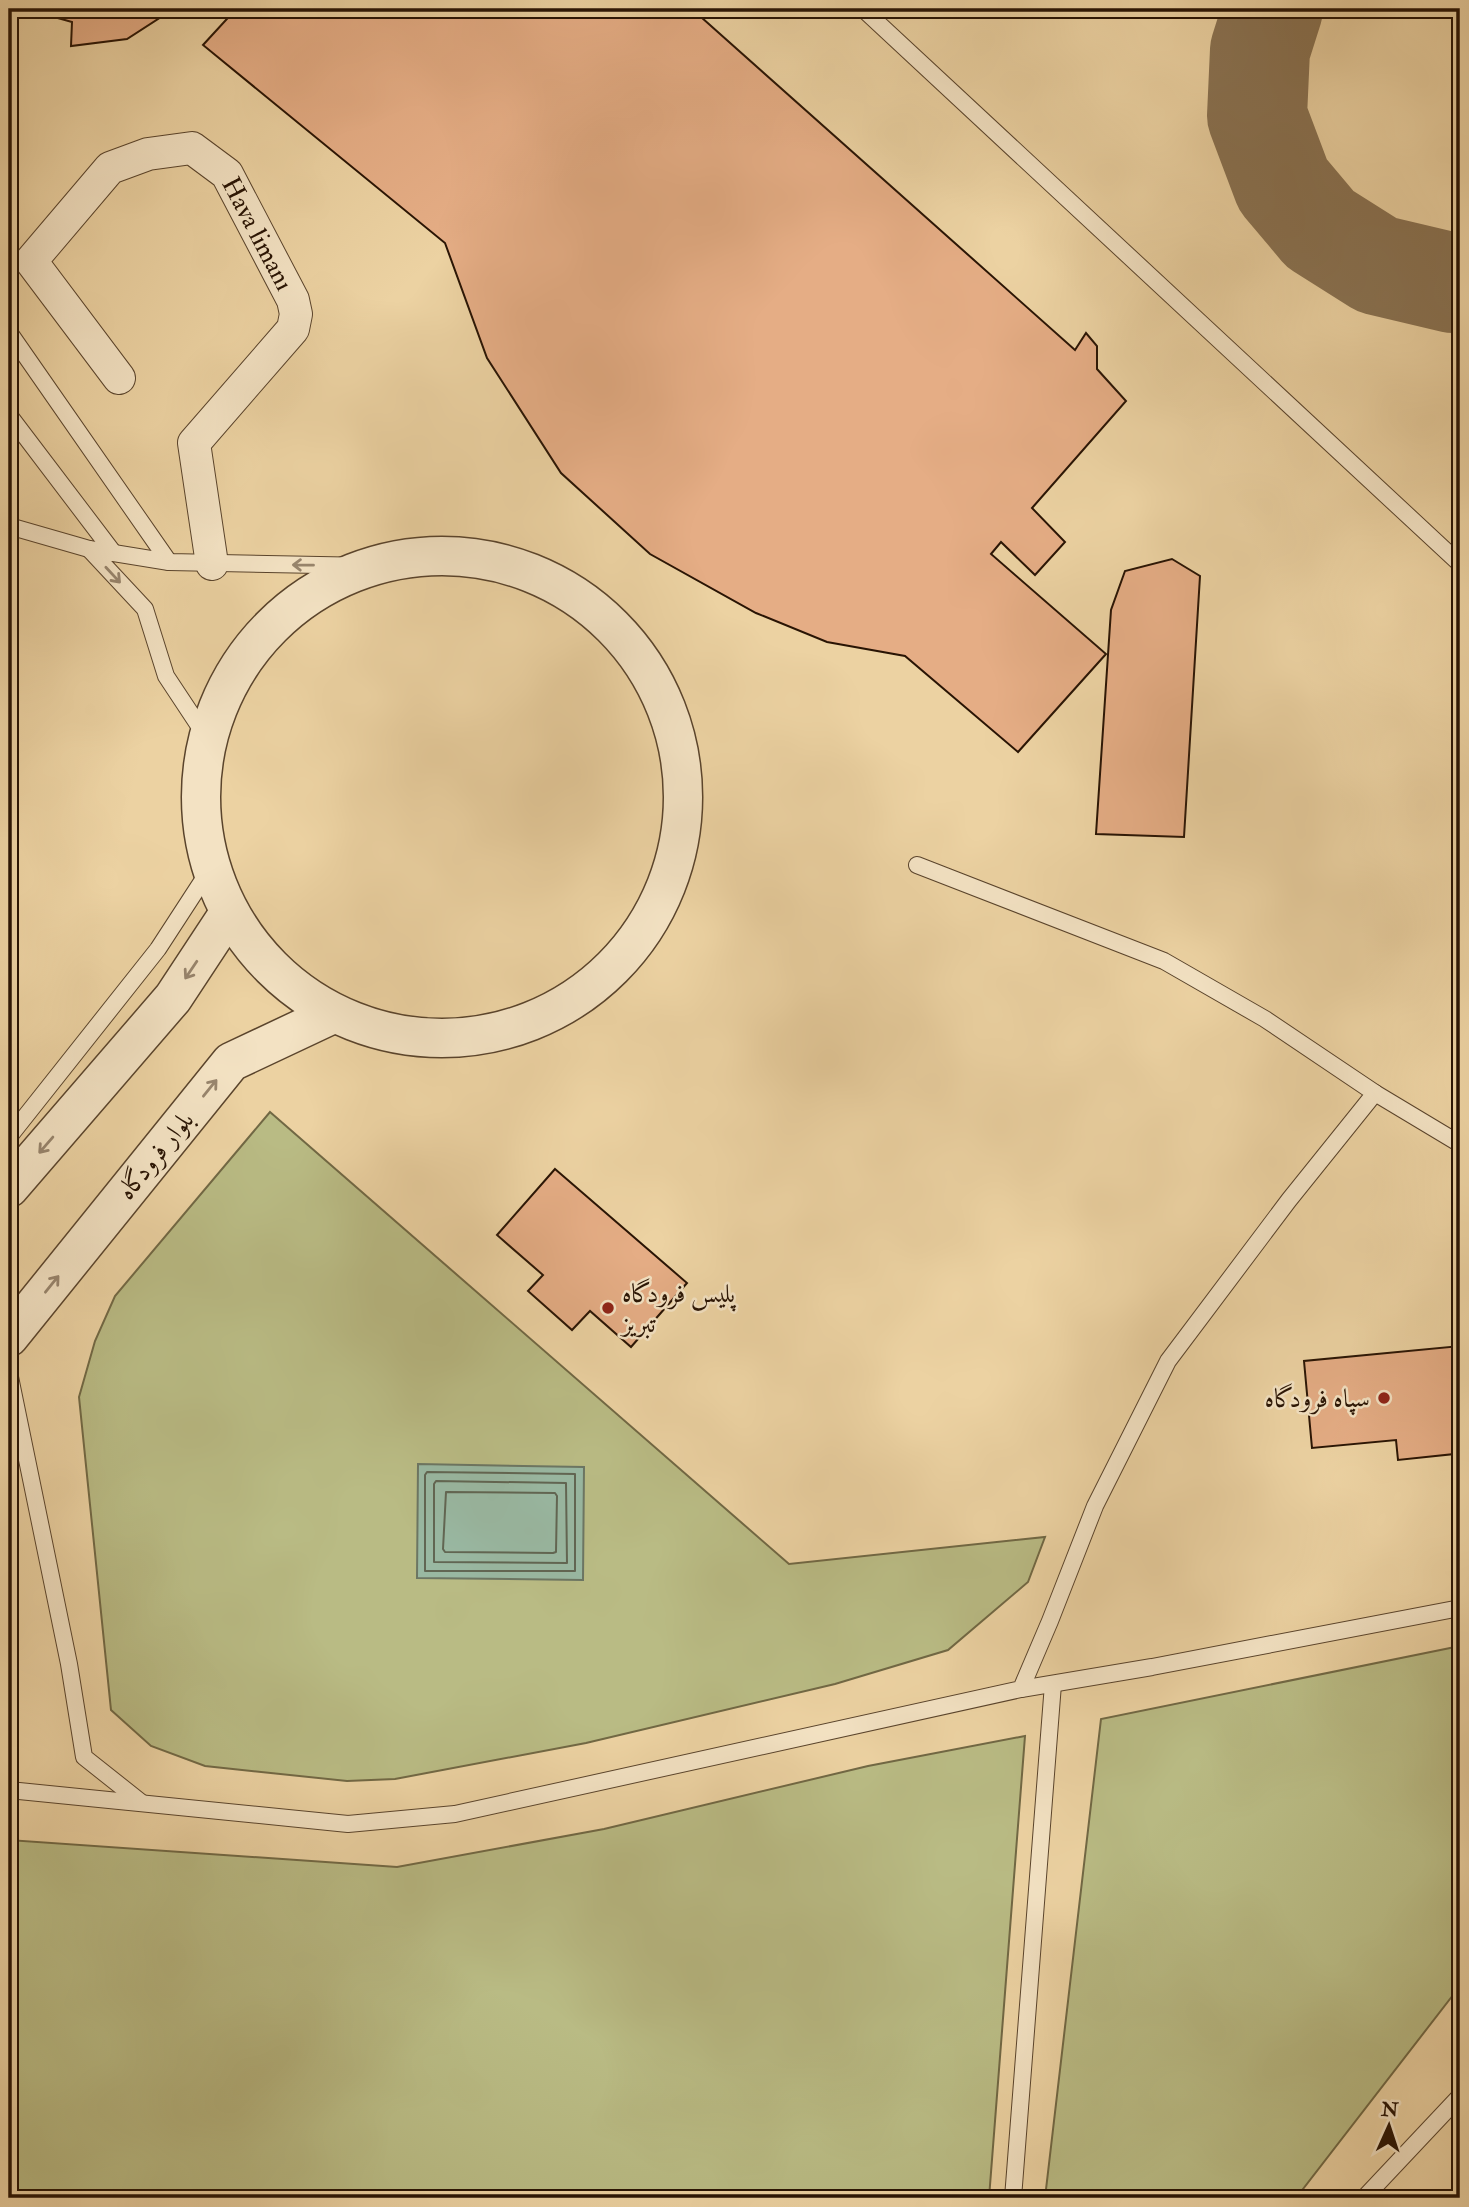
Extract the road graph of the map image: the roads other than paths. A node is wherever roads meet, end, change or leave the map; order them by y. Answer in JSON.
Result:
{"nodes":[{"id":1,"x":863,"y":9,"type":"edge"},
{"id":2,"x":9,"y":332,"type":"edge"},
{"id":3,"x":119,"y":378,"type":"dead end"},
{"id":4,"x":9,"y":415,"type":"edge"},
{"id":5,"x":9,"y":526,"type":"edge"},
{"id":6,"x":89,"y":549,"type":"junction"},
{"id":7,"x":113,"y":552,"type":"junction"},
{"id":8,"x":169,"y":562,"type":"junction"},
{"id":9,"x":212,"y":564,"type":"junction"},
{"id":10,"x":1460,"y":564,"type":"edge"},
{"id":11,"x":372,"y":566,"type":"junction"},
{"id":12,"x":209,"y":741,"type":"junction"},
{"id":13,"x":917,"y":865,"type":"dead end"},
{"id":14,"x":212,"y":866,"type":"junction"},
{"id":15,"x":229,"y":913,"type":"junction"},
{"id":16,"x":334,"y":1014,"type":"junction"},
{"id":17,"x":1375,"y":1093,"type":"junction"},
{"id":18,"x":9,"y":1137,"type":"edge"},
{"id":19,"x":1460,"y":1144,"type":"edge"},
{"id":20,"x":9,"y":1188,"type":"edge"},
{"id":21,"x":9,"y":1337,"type":"edge"},
{"id":22,"x":9,"y":1372,"type":"edge"},
{"id":23,"x":1460,"y":1608,"type":"edge"},
{"id":24,"x":1053,"y":1684,"type":"junction"},
{"id":25,"x":1021,"y":1689,"type":"junction"},
{"id":26,"x":9,"y":1790,"type":"edge"},
{"id":27,"x":142,"y":1803,"type":"junction"},
{"id":28,"x":1460,"y":2096,"type":"edge"},
{"id":29,"x":1013,"y":2198,"type":"edge"},
{"id":30,"x":1364,"y":2198,"type":"edge"}],
"edges":[{"from":1,"to":10,"type":"lane"},
{"from":2,"to":8,"type":"lane"},
{"from":3,"to":9,"type":"street","name":"Hava limanı"},
{"from":4,"to":7,"type":"lane"},
{"from":5,"to":6,"type":"lane"},
{"from":6,"to":7,"type":"lane"},
{"from":6,"to":12,"type":"lane","one_way":true},
{"from":7,"to":8,"type":"lane"},
{"from":8,"to":9,"type":"lane"},
{"from":11,"to":9,"type":"lane","one_way":true},
{"from":11,"to":12,"type":"street"},
{"from":11,"to":16,"type":"street"},
{"from":12,"to":14,"type":"street"},
{"from":13,"to":17,"type":"lane"},
{"from":14,"to":15,"type":"street"},
{"from":14,"to":18,"type":"lane"},
{"from":15,"to":16,"type":"street"},
{"from":15,"to":20,"type":"street","one_way":true},
{"from":21,"to":16,"type":"street","name":"بلوار فرودگاه","one_way":true},
{"from":17,"to":19,"type":"lane"},
{"from":17,"to":25,"type":"lane"},
{"from":22,"to":27,"type":"lane"},
{"from":23,"to":24,"type":"lane"},
{"from":24,"to":25,"type":"lane"},
{"from":24,"to":29,"type":"lane"},
{"from":25,"to":27,"type":"lane"},
{"from":26,"to":27,"type":"lane"},
{"from":28,"to":30,"type":"lane"}]}
